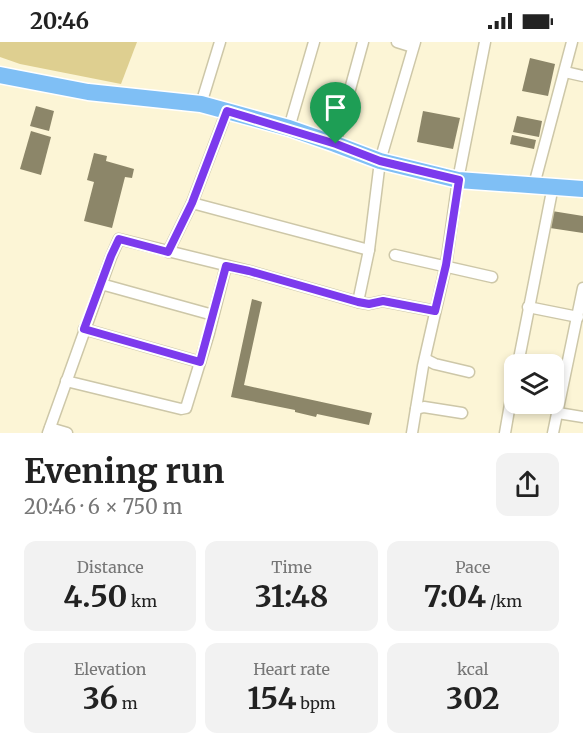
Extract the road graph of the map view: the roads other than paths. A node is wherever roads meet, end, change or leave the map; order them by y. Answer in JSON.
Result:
{"nodes":[{"id":1,"x":220,"y":42,"type":"edge"},
{"id":2,"x":314,"y":42,"type":"edge"},
{"id":3,"x":363,"y":42,"type":"edge"},
{"id":4,"x":398,"y":42,"type":"edge"},
{"id":5,"x":485,"y":42,"type":"edge"},
{"id":6,"x":572,"y":42,"type":"edge"},
{"id":7,"x":414,"y":45,"type":"edge"},
{"id":8,"x":565,"y":72,"type":"junction"},
{"id":9,"x":0,"y":75,"type":"edge"},
{"id":10,"x":583,"y":76,"type":"edge"},
{"id":11,"x":201,"y":104,"type":"junction"},
{"id":12,"x":227,"y":111,"type":"junction"},
{"id":13,"x":289,"y":128,"type":"junction"},
{"id":14,"x":336,"y":144,"type":"junction"},
{"id":15,"x":380,"y":161,"type":"junction"},
{"id":16,"x":459,"y":180,"type":"junction"},
{"id":17,"x":534,"y":185,"type":"junction"},
{"id":18,"x":553,"y":186,"type":"junction"},
{"id":19,"x":583,"y":189,"type":"edge"},
{"id":20,"x":192,"y":203,"type":"junction"},
{"id":21,"x":369,"y":250,"type":"junction"},
{"id":22,"x":168,"y":252,"type":"junction"},
{"id":23,"x":395,"y":255,"type":"dead end"},
{"id":24,"x":446,"y":265,"type":"junction"},
{"id":25,"x":226,"y":266,"type":"junction"},
{"id":26,"x":492,"y":277,"type":"dead end"},
{"id":27,"x":101,"y":284,"type":"junction"},
{"id":28,"x":583,"y":288,"type":"edge"},
{"id":29,"x":358,"y":302,"type":"junction"},
{"id":30,"x":528,"y":308,"type":"junction"},
{"id":31,"x":435,"y":311,"type":"junction"},
{"id":32,"x":213,"y":315,"type":"junction"},
{"id":33,"x":578,"y":316,"type":"junction"},
{"id":34,"x":84,"y":329,"type":"junction"},
{"id":35,"x":520,"y":354,"type":"edge"},
{"id":36,"x":425,"y":359,"type":"junction"},
{"id":37,"x":200,"y":362,"type":"junction"},
{"id":38,"x":469,"y":372,"type":"dead end"},
{"id":39,"x":66,"y":381,"type":"junction"},
{"id":40,"x":564,"y":384,"type":"edge"},
{"id":41,"x":416,"y":409,"type":"junction"},
{"id":42,"x":462,"y":413,"type":"dead end"},
{"id":43,"x":508,"y":414,"type":"edge"},
{"id":44,"x":558,"y":414,"type":"edge"},
{"id":45,"x":564,"y":414,"type":"edge"},
{"id":46,"x":583,"y":417,"type":"edge"},
{"id":47,"x":49,"y":431,"type":"edge"},
{"id":48,"x":67,"y":433,"type":"edge"},
{"id":49,"x":412,"y":433,"type":"edge"},
{"id":50,"x":505,"y":433,"type":"edge"},
{"id":51,"x":553,"y":433,"type":"edge"}],
"edges":[{"from":1,"to":11,"type":"street"},
{"from":2,"to":13,"type":"street"},
{"from":3,"to":14,"type":"street"},
{"from":4,"to":7,"type":"street"},
{"from":5,"to":16,"type":"street"},
{"from":6,"to":8,"type":"street"},
{"from":7,"to":15,"type":"street"},
{"from":8,"to":10,"type":"street"},
{"from":8,"to":17,"type":"street"},
{"from":9,"to":11,"type":"main road"},
{"from":11,"to":12,"type":"main road"},
{"from":12,"to":13,"type":"main road"},
{"from":12,"to":20,"type":"street"},
{"from":13,"to":14,"type":"main road"},
{"from":14,"to":15,"type":"main road"},
{"from":15,"to":16,"type":"main road"},
{"from":15,"to":21,"type":"street"},
{"from":16,"to":17,"type":"main road"},
{"from":16,"to":24,"type":"street"},
{"from":17,"to":18,"type":"main road"},
{"from":18,"to":19,"type":"main road"},
{"from":18,"to":30,"type":"street"},
{"from":20,"to":21,"type":"street"},
{"from":20,"to":22,"type":"street"},
{"from":21,"to":29,"type":"street"},
{"from":22,"to":25,"type":"street"},
{"from":22,"to":27,"type":"street"},
{"from":23,"to":24,"type":"street"},
{"from":24,"to":26,"type":"street"},
{"from":24,"to":31,"type":"street"},
{"from":25,"to":29,"type":"street"},
{"from":25,"to":32,"type":"street"},
{"from":27,"to":32,"type":"street"},
{"from":27,"to":34,"type":"street"},
{"from":28,"to":33,"type":"street"},
{"from":29,"to":31,"type":"street"},
{"from":30,"to":33,"type":"street"},
{"from":30,"to":35,"type":"street"},
{"from":31,"to":36,"type":"street"},
{"from":32,"to":37,"type":"street"},
{"from":33,"to":40,"type":"street"},
{"from":34,"to":37,"type":"street"},
{"from":34,"to":39,"type":"street"},
{"from":36,"to":38,"type":"street"},
{"from":36,"to":41,"type":"street"},
{"from":37,"to":39,"type":"street"},
{"from":39,"to":47,"type":"street"},
{"from":41,"to":42,"type":"street"},
{"from":41,"to":49,"type":"street"},
{"from":43,"to":50,"type":"street"},
{"from":44,"to":51,"type":"street"},
{"from":45,"to":46,"type":"street"},
{"from":47,"to":48,"type":"street"}]}
